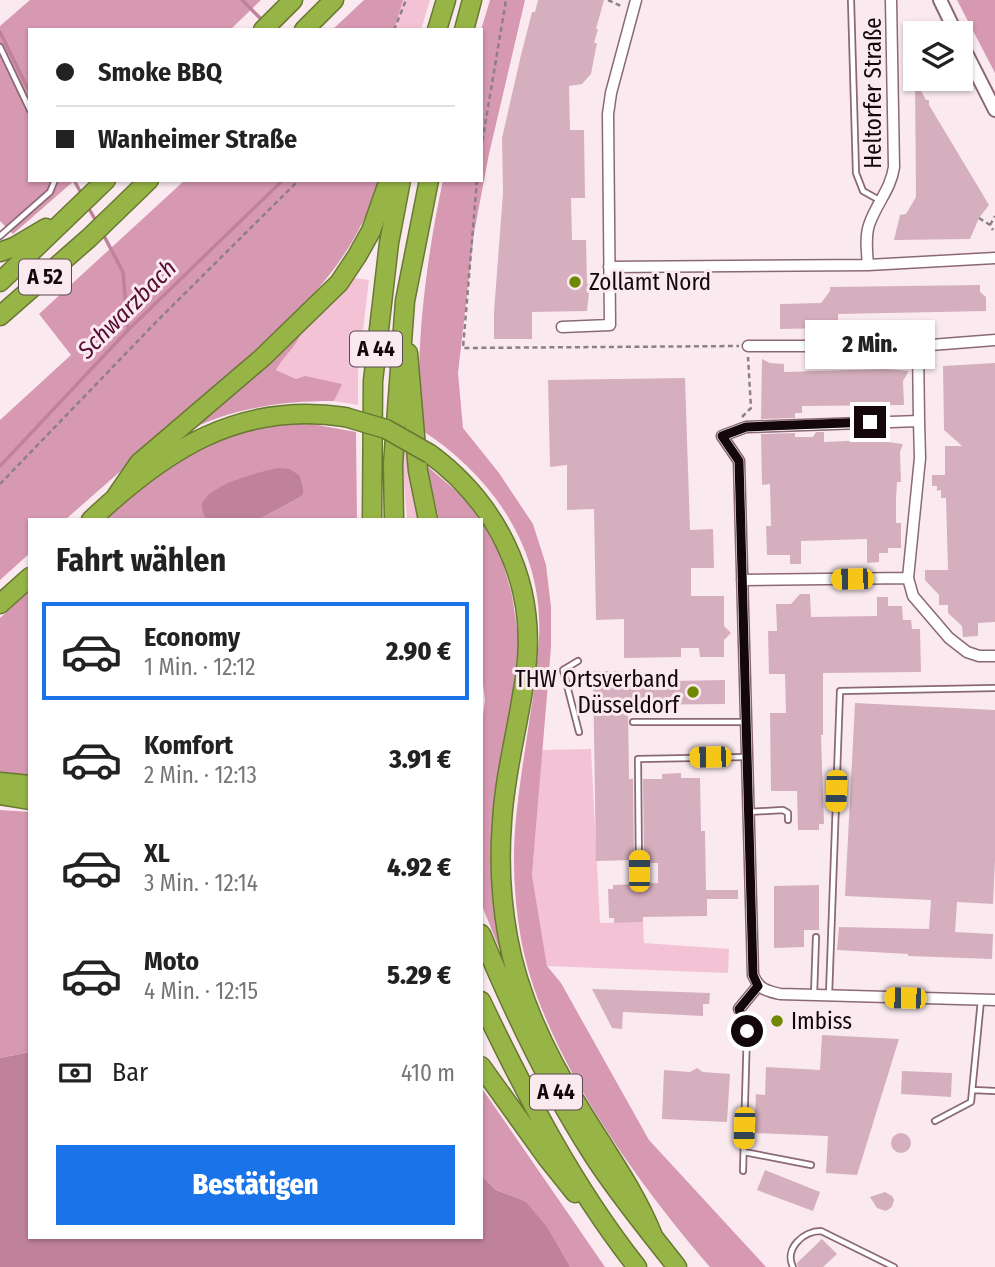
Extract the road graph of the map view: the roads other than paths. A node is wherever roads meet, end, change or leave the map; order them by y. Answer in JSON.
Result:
{"nodes":[{"id":1,"x":334,"y":0,"type":"edge"},
{"id":2,"x":446,"y":0,"type":"edge"},
{"id":3,"x":472,"y":0,"type":"edge"},
{"id":4,"x":851,"y":0,"type":"edge"},
{"id":5,"x":891,"y":0,"type":"edge"},
{"id":6,"x":940,"y":0,"type":"edge"},
{"id":7,"x":635,"y":5,"type":"edge"},
{"id":8,"x":287,"y":6,"type":"edge"},
{"id":9,"x":950,"y":21,"type":"edge"},
{"id":10,"x":265,"y":28,"type":"edge"},
{"id":11,"x":306,"y":28,"type":"edge"},
{"id":12,"x":438,"y":28,"type":"edge"},
{"id":13,"x":465,"y":28,"type":"edge"},
{"id":14,"x":0,"y":47,"type":"edge"},
{"id":15,"x":973,"y":67,"type":"edge"},
{"id":16,"x":28,"y":106,"type":"edge"},
{"id":17,"x":995,"y":110,"type":"edge"},
{"id":18,"x":54,"y":182,"type":"edge"},
{"id":19,"x":147,"y":182,"type":"edge"},
{"id":20,"x":387,"y":182,"type":"edge"},
{"id":21,"x":401,"y":182,"type":"edge"},
{"id":22,"x":429,"y":182,"type":"edge"},
{"id":23,"x":102,"y":184,"type":"edge"},
{"id":24,"x":882,"y":201,"type":"junction"},
{"id":25,"x":66,"y":214,"type":"junction"},
{"id":26,"x":0,"y":236,"type":"edge"},
{"id":27,"x":0,"y":252,"type":"edge"},
{"id":28,"x":995,"y":258,"type":"edge"},
{"id":29,"x":867,"y":265,"type":"junction"},
{"id":30,"x":609,"y":267,"type":"junction"},
{"id":31,"x":0,"y":282,"type":"edge"},
{"id":32,"x":405,"y":301,"type":"junction"},
{"id":33,"x":0,"y":316,"type":"edge"},
{"id":34,"x":562,"y":327,"type":"dead end"},
{"id":35,"x":995,"y":340,"type":"edge"},
{"id":36,"x":748,"y":345,"type":"road end"},
{"id":37,"x":918,"y":346,"type":"junction"},
{"id":38,"x":919,"y":421,"type":"junction"},
{"id":39,"x":115,"y":498,"type":"junction"},
{"id":40,"x":93,"y":518,"type":"edge"},
{"id":41,"x":372,"y":518,"type":"edge"},
{"id":42,"x":394,"y":518,"type":"edge"},
{"id":43,"x":428,"y":518,"type":"edge"},
{"id":44,"x":908,"y":578,"type":"junction"},
{"id":45,"x":28,"y":579,"type":"edge"},
{"id":46,"x":742,"y":580,"type":"junction"},
{"id":47,"x":0,"y":604,"type":"edge"},
{"id":48,"x":995,"y":656,"type":"edge"},
{"id":49,"x":578,"y":661,"type":"dead end"},
{"id":50,"x":995,"y":688,"type":"edge"},
{"id":51,"x":634,"y":722,"type":"dead end"},
{"id":52,"x":745,"y":722,"type":"junction"},
{"id":53,"x":579,"y":732,"type":"dead end"},
{"id":54,"x":747,"y":757,"type":"junction"},
{"id":55,"x":0,"y":782,"type":"edge"},
{"id":56,"x":28,"y":785,"type":"edge"},
{"id":57,"x":0,"y":795,"type":"edge"},
{"id":58,"x":28,"y":800,"type":"edge"},
{"id":59,"x":748,"y":812,"type":"junction"},
{"id":60,"x":788,"y":820,"type":"dead end"},
{"id":61,"x":639,"y":871,"type":"dead end"},
{"id":62,"x":816,"y":937,"type":"dead end"},
{"id":63,"x":483,"y":939,"type":"edge"},
{"id":64,"x":758,"y":986,"type":"junction"},
{"id":65,"x":814,"y":996,"type":"junction"},
{"id":66,"x":829,"y":996,"type":"junction"},
{"id":67,"x":981,"y":1000,"type":"junction"},
{"id":68,"x":995,"y":1000,"type":"edge"},
{"id":69,"x":483,"y":1005,"type":"edge"},
{"id":70,"x":739,"y":1009,"type":"joint"},
{"id":71,"x":483,"y":1069,"type":"edge"},
{"id":72,"x":973,"y":1090,"type":"junction"},
{"id":73,"x":995,"y":1091,"type":"edge"},
{"id":74,"x":935,"y":1121,"type":"dead end"},
{"id":75,"x":744,"y":1152,"type":"junction"},
{"id":76,"x":811,"y":1165,"type":"dead end"},
{"id":77,"x":743,"y":1171,"type":"dead end"},
{"id":78,"x":601,"y":1217,"type":"junction"},
{"id":79,"x":653,"y":1236,"type":"junction"},
{"id":80,"x":637,"y":1267,"type":"edge"},
{"id":81,"x":677,"y":1267,"type":"edge"},
{"id":82,"x":793,"y":1267,"type":"edge"},
{"id":83,"x":894,"y":1267,"type":"edge"}],
"edges":[{"from":1,"to":11,"type":"highway"},
{"from":2,"to":12,"type":"highway"},
{"from":3,"to":13,"type":"highway"},
{"from":4,"to":24,"type":"lane"},
{"from":5,"to":24,"type":"street","name":"Heltorfer Straße"},
{"from":6,"to":9,"type":"street"},
{"from":7,"to":30,"type":"street"},
{"from":8,"to":10,"type":"highway"},
{"from":14,"to":16,"type":"lane"},
{"from":15,"to":17,"type":"street"},
{"from":18,"to":26,"type":"lane"},
{"from":19,"to":33,"type":"highway","number":"A 52"},
{"from":20,"to":39,"type":"highway"},
{"from":21,"to":41,"type":"highway","number":"A 44"},
{"from":22,"to":32,"type":"highway","number":"A 44"},
{"from":23,"to":25,"type":"highway","number":"A 52"},
{"from":24,"to":29,"type":"street","name":"Heltorfer Straße"},
{"from":25,"to":27,"type":"highway"},
{"from":25,"to":31,"type":"highway","number":"A 52"},
{"from":28,"to":29,"type":"street"},
{"from":29,"to":30,"type":"street"},
{"from":30,"to":34,"type":"street"},
{"from":32,"to":42,"type":"highway","number":"A 44"},
{"from":32,"to":43,"type":"highway"},
{"from":35,"to":37,"type":"street"},
{"from":36,"to":37,"type":"street"},
{"from":37,"to":38,"type":"street"},
{"from":38,"to":44,"type":"street"},
{"from":38,"to":46,"type":"street"},
{"from":39,"to":40,"type":"highway"},
{"from":39,"to":79,"type":"highway","bridge":true},
{"from":44,"to":46,"type":"street"},
{"from":44,"to":48,"type":"street"},
{"from":45,"to":47,"type":"highway"},
{"from":46,"to":52,"type":"street"},
{"from":49,"to":53,"type":"lane"},
{"from":50,"to":66,"type":"lane"},
{"from":51,"to":52,"type":"lane"},
{"from":52,"to":54,"type":"street"},
{"from":54,"to":59,"type":"street"},
{"from":54,"to":61,"type":"lane"},
{"from":55,"to":56,"type":"highway"},
{"from":57,"to":58,"type":"highway"},
{"from":59,"to":60,"type":"lane"},
{"from":59,"to":64,"type":"street"},
{"from":62,"to":65,"type":"lane"},
{"from":63,"to":79,"type":"highway","number":"A 44"},
{"from":64,"to":65,"type":"street"},
{"from":64,"to":70,"type":"street"},
{"from":65,"to":66,"type":"street"},
{"from":66,"to":67,"type":"street"},
{"from":67,"to":68,"type":"street"},
{"from":67,"to":72,"type":"lane"},
{"from":69,"to":78,"type":"highway","number":"A 44"},
{"from":70,"to":75,"type":"lane"},
{"from":71,"to":78,"type":"highway"},
{"from":72,"to":73,"type":"lane"},
{"from":72,"to":74,"type":"lane"},
{"from":75,"to":76,"type":"lane"},
{"from":75,"to":77,"type":"lane"},
{"from":78,"to":80,"type":"highway","number":"A 44"},
{"from":79,"to":81,"type":"highway","number":"A 44"},
{"from":82,"to":83,"type":"lane"}]}
